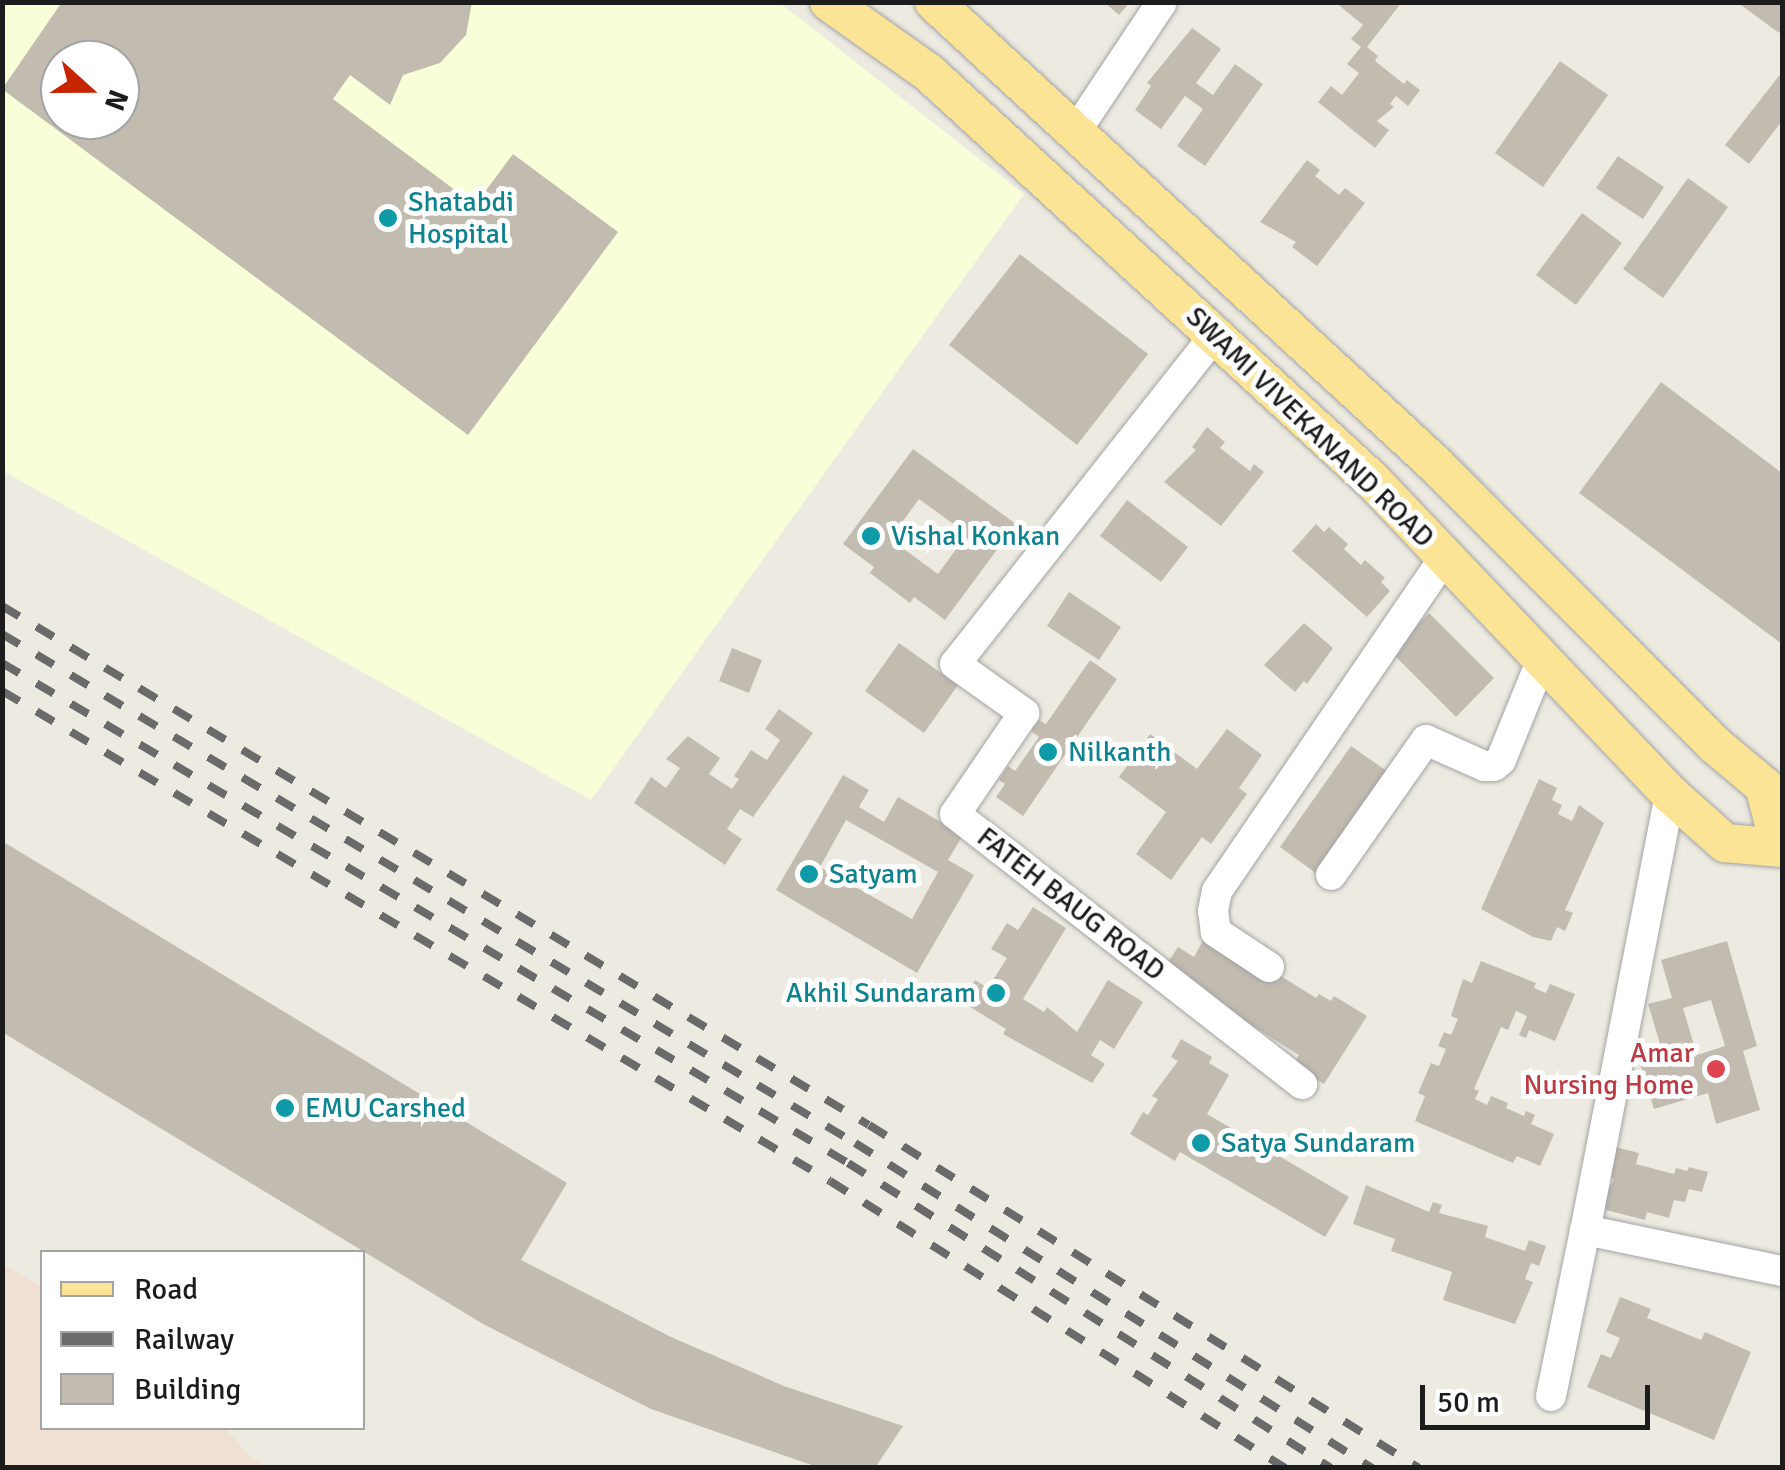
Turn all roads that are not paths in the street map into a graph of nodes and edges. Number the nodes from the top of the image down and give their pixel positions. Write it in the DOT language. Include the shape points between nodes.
graph roads {
  1 [pos="828,2"];
  2 [pos="934,2"];
  3 [pos="1162,2"];
  4 [pos="1076,131"];
  5 [pos="1215,335"];
  6 [pos="1445,557"];
  7 [pos="1542,659"];
  8 [pos="1670,794"];
  9 [pos="1781,848"];
  10 [pos="1331,875"];
  11 [pos="1269,967"];
  12 [pos="1302,1084"];
  13 [pos="1585,1230"];
  14 [pos="1782,1271"];
  15 [pos="1550,1396"];
  1 -- 5 [label="main road, SWAMI VIVEKANAND ROAD" via="928,72"];
  2 -- 4 [label="main road, SWAMI VIVEKANAND ROAD"];
  3 -- 4 [label="street"];
  4 -- 9 [label="main road, SWAMI VIVEKANAND ROAD" via="1435,464 1764,786"];
  5 -- 6 [label="main road, SWAMI VIVEKANAND ROAD" via="1374,481"];
  5 -- 12 [label="street, FATEH BAUG ROAD" via="956,664 1024,713 955,814"];
  6 -- 7 [label="main road, SWAMI VIVEKANAND ROAD"];
  6 -- 11 [label="street" via="1218,891 1212,911 1216,932"];
  7 -- 8 [label="main road, SWAMI VIVEKANAND ROAD"];
  7 -- 10 [label="street" via="1501,760 1484,766 1426,740"];
  8 -- 9 [label="main road, SWAMI VIVEKANAND ROAD" via="1725,843"];
  8 -- 13 [label="street"];
  13 -- 14 [label="street"];
  13 -- 15 [label="street"];
}
